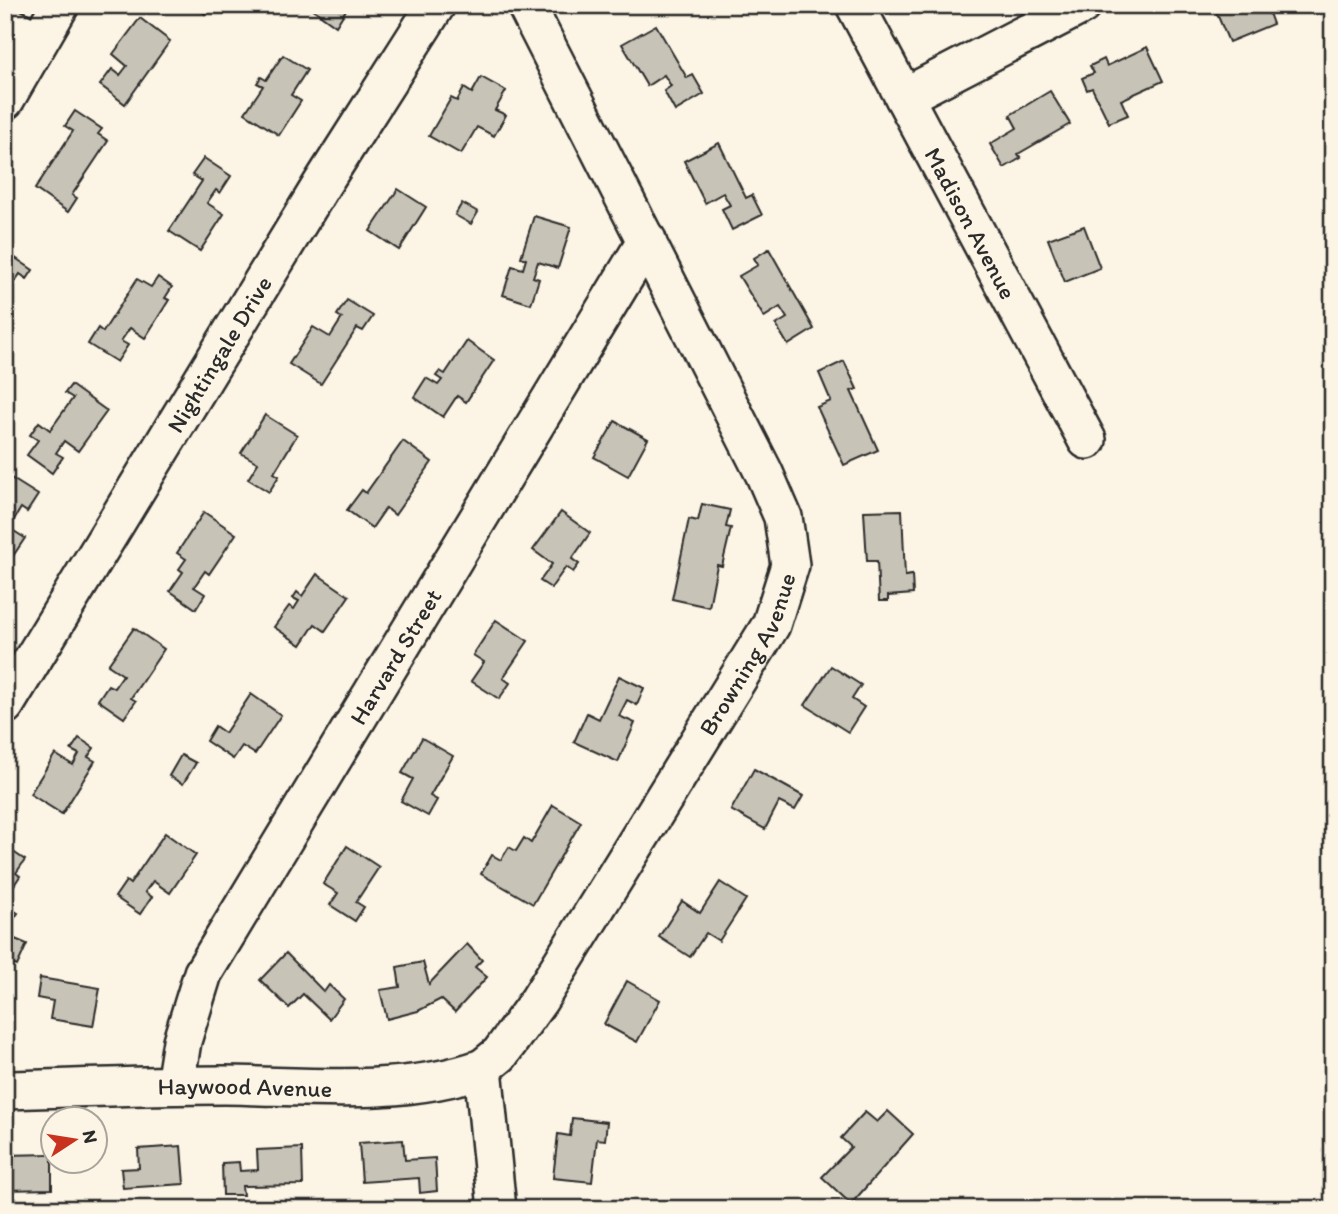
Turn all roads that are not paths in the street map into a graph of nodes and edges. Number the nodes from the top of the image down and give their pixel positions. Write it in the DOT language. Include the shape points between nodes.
graph roads {
  1 [pos="61,5"];
  2 [pos="436,5"];
  3 [pos="526,5"];
  4 [pos="855,5"];
  5 [pos="1082,5"];
  6 [pos="5,24"];
  7 [pos="38,41"];
  8 [pos="904,97"];
  9 [pos="5,100"];
  10 [pos="647,240"];
  11 [pos="1087,440"];
  12 [pos="5,705"];
  13 [pos="483,1068"];
  14 [pos="175,1085"];
  15 [pos="5,1090"];
  16 [pos="497,1209"];
  1 -- 7 [label="street"];
  2 -- 12 [label="street, Nightingale Drive"];
  3 -- 10 [label="street, Browning Avenue"];
  4 -- 8 [label="street, Madison Avenue"];
  5 -- 8 [label="street"];
  6 -- 7 [label="street"];
  7 -- 9 [label="street"];
  8 -- 11 [label="street, Madison Avenue"];
  10 -- 13 [label="street, Browning Avenue" via="764,473 783,517 790,565 771,625 539,1000 500,1054"];
  10 -- 14 [label="street, Harvard Street" via="203,973 182,1041"];
  13 -- 14 [label="street, Haywood Avenue" via="456,1078 381,1087"];
  13 -- 16 [label="street"];
  14 -- 15 [label="street, Haywood Avenue"];
}
